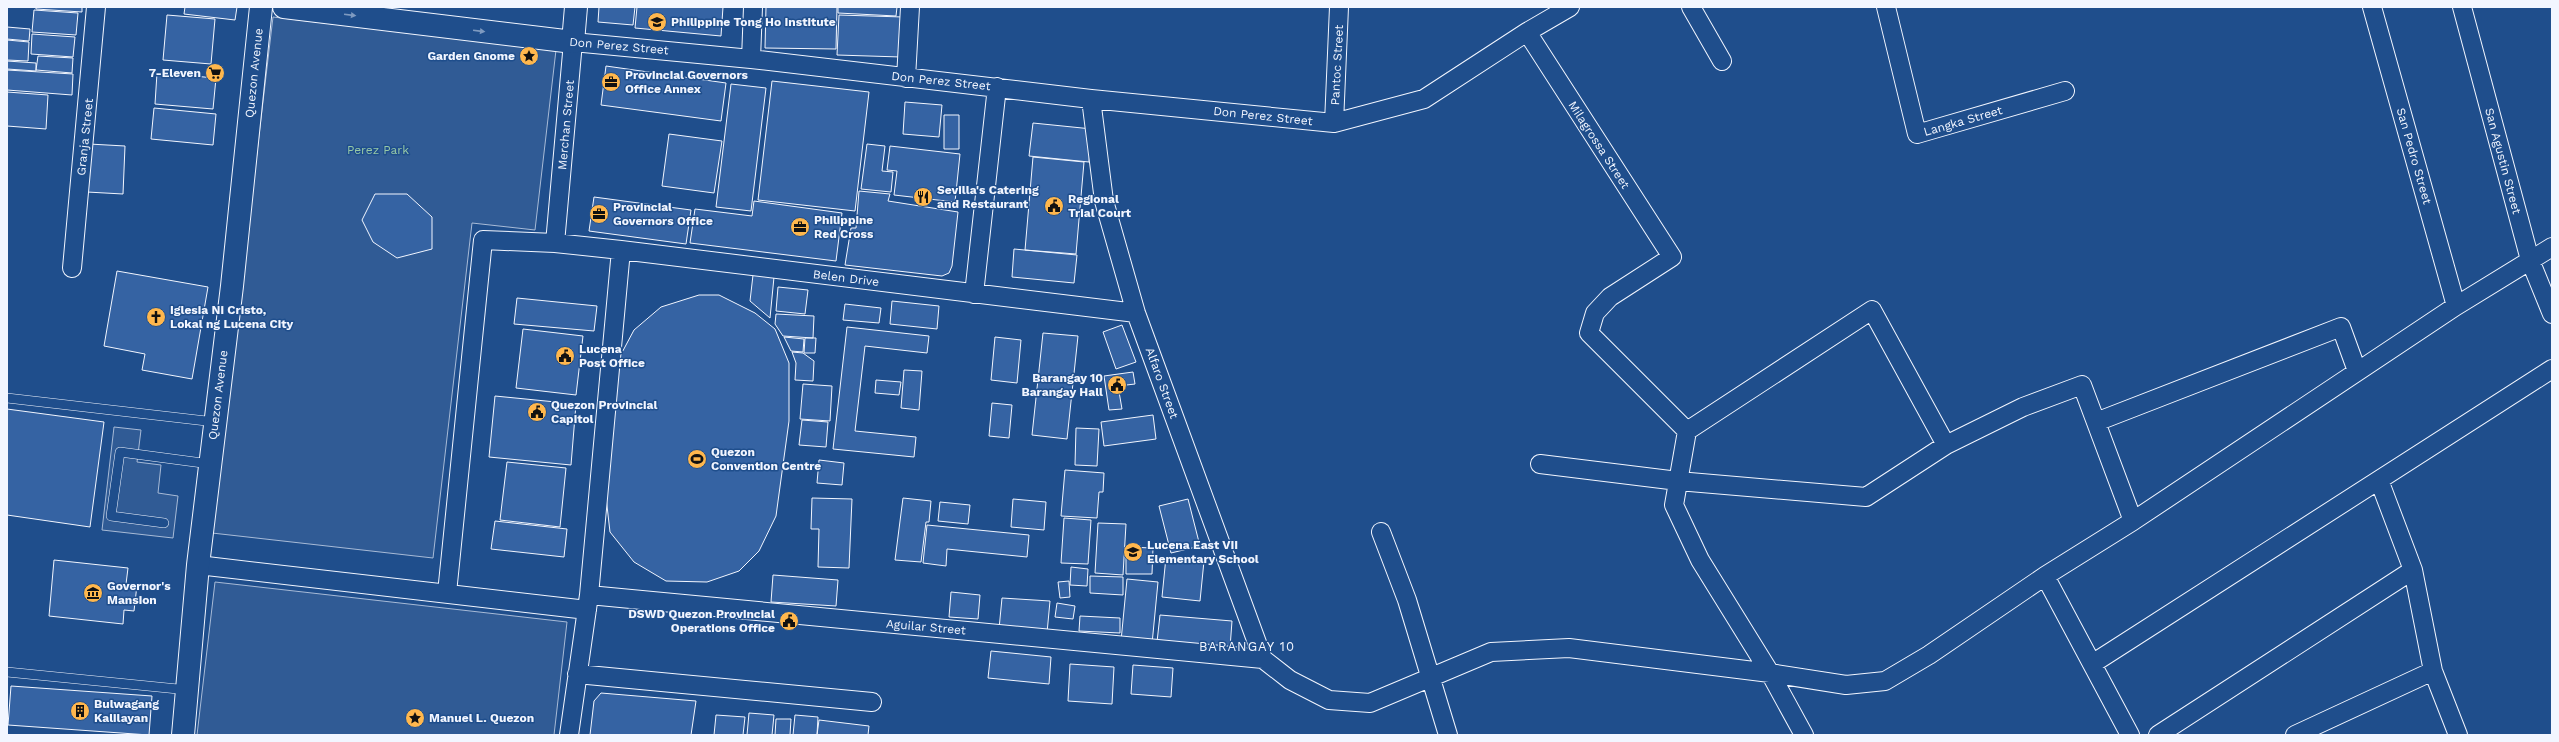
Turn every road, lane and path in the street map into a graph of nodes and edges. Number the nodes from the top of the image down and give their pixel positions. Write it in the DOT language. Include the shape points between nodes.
graph roads {
  1 [pos="96,7"];
  2 [pos="261,7"];
  3 [pos="284,7"];
  4 [pos="576,7"];
  5 [pos="753,7"];
  6 [pos="910,7"];
  7 [pos="1339,7"];
  8 [pos="1570,7"];
  9 [pos="1691,7"];
  10 [pos="1886,7"];
  11 [pos="2372,7"];
  12 [pos="2462,7"];
  13 [pos="1527,32"];
  14 [pos="573,42"];
  15 [pos="751,59"];
  16 [pos="1722,61"];
  17 [pos="906,78"];
  18 [pos="997,87"];
  19 [pos="2065,91"];
  20 [pos="1091,99"];
  21 [pos="1334,123"];
  22 [pos="555,243"];
  23 [pos="2552,246"];
  24 [pos="621,250"];
  25 [pos="2530,260"];
  26 [pos="72,268"];
  27 [pos="974,294"];
  28 [pos="2456,306"];
  29 [pos="1136,313"];
  30 [pos="2552,314"];
  31 [pos="2552,369"];
  32 [pos="2357,371"];
  33 [pos="7,398"];
  34 [pos="215,422"];
  35 [pos="2096,422"];
  36 [pos="1687,430"];
  37 [pos="1946,446"];
  38 [pos="210,464"];
  39 [pos="1540,464"];
  40 [pos="2379,480"];
  41 [pos="1678,481"];
  42 [pos="2133,521"];
  43 [pos="164,523"];
  44 [pos="1381,532"];
  45 [pos="198,565"];
  46 [pos="2413,570"];
  47 [pos="2045,576"];
  48 [pos="447,593"];
  49 [pos="588,602"];
  50 [pos="1263,659"];
  51 [pos="2092,664"];
  52 [pos="2433,671"];
  53 [pos="7,672"];
  54 [pos="1770,673"];
  55 [pos="578,674"];
  56 [pos="1430,679"];
  57 [pos="188,690"];
  58 [pos="872,702"];
  59 [pos="184,735"];
  60 [pos="569,735"];
  61 [pos="1448,735"];
  62 [pos="1804,735"];
  63 [pos="2130,735"];
  64 [pos="2158,735"];
  65 [pos="2296,735"];
  66 [pos="2458,735"];
  1 -- 26 [label="street, Granja Street"];
  2 -- 34 [label="main road, Quezon Avenue" via="233,278"];
  3 -- 14 [label="main road, Don Perez Street, one-way"];
  4 -- 14 [label="main road, Merchan Street"];
  5 -- 15 [label="street"];
  6 -- 17 [label="street"];
  7 -- 21 [label="street, Pantoc Street"];
  8 -- 13 [label="street, Don Perez Street"];
  9 -- 16 [label="street"];
  10 -- 19 [label="street, Langka Street" via="1917,134"];
  11 -- 28 [label="street, San Pedro Street"];
  12 -- 25 [label="street, San Agustin Street"];
  13 -- 21 [label="street, Don Perez Street" via="1424,99"];
  13 -- 36 [label="street, Milagrossa Street" via="1672,257 1610,297 1595,313 1589,333"];
  14 -- 15 [label="street, Don Perez Street"];
  14 -- 22 [label="street, Merchan Street"];
  15 -- 17 [label="street, Don Perez Street"];
  17 -- 18 [label="street, Don Perez Street"];
  18 -- 20 [label="street, Don Perez Street"];
  18 -- 27 [label="street"];
  20 -- 21 [label="street, Don Perez Street"];
  20 -- 29 [label="street, Alfaro Street" via="1104,201"];
  22 -- 24 [label="street, Belen Drive"];
  22 -- 48 [label="street, Belen Drive" via="483,240"];
  23 -- 25 [label="street"];
  24 -- 27 [label="street, Belen Drive"];
  24 -- 49 [label="street"];
  25 -- 28 [label="street"];
  25 -- 30 [label="street, San Agustin Street"];
  27 -- 29 [label="street, Belen Drive"];
  28 -- 32 [label="street"];
  29 -- 50 [label="street, Alfaro Street"];
  31 -- 40 [label="street"];
  32 -- 35 [label="street" via="2341,327"];
  32 -- 42 [label="street"];
  33 -- 34 [label="lane"];
  34 -- 38 [label="main road, Quezon Avenue"];
  35 -- 37 [label="street" via="2082,385 2023,407"];
  35 -- 42 [label="street"];
  36 -- 37 [label="street" via="1872,310"];
  36 -- 41 [label="street"];
  37 -- 41 [label="street" via="1866,497"];
  38 -- 43 [label="lane" via="120,452 110,516"];
  38 -- 45 [label="main road, Quezon Avenue"];
  39 -- 41 [label="street"];
  40 -- 46 [label="street"];
  40 -- 51 [label="street"];
  41 -- 54 [label="street" via="1674,505 1700,560"];
  42 -- 47 [label="street"];
  44 -- 56 [label="street" via="1407,600"];
  45 -- 48 [label="street, Aguilar Street"];
  45 -- 57 [label="main road, Quezon Avenue"];
  46 -- 52 [label="street"];
  46 -- 64 [label="street"];
  47 -- 51 [label="street"];
  47 -- 54 [label="street" via="1929,655 1885,681 1846,685"];
  48 -- 49 [label="street, Aguilar Street"];
  49 -- 50 [label="street, Aguilar Street"];
  49 -- 55 [label="street"];
  50 -- 56 [label="street" via="1290,680 1329,700 1370,703"];
  51 -- 63 [label="street"];
  52 -- 65 [label="street"];
  52 -- 66 [label="street"];
  53 -- 57 [label="lane"];
  54 -- 56 [label="street" via="1569,648 1491,652"];
  54 -- 62 [label="street"];
  55 -- 58 [label="street"];
  55 -- 60 [label="street"];
  56 -- 61 [label="street"];
  57 -- 59 [label="main road, Quezon Avenue"];
}
